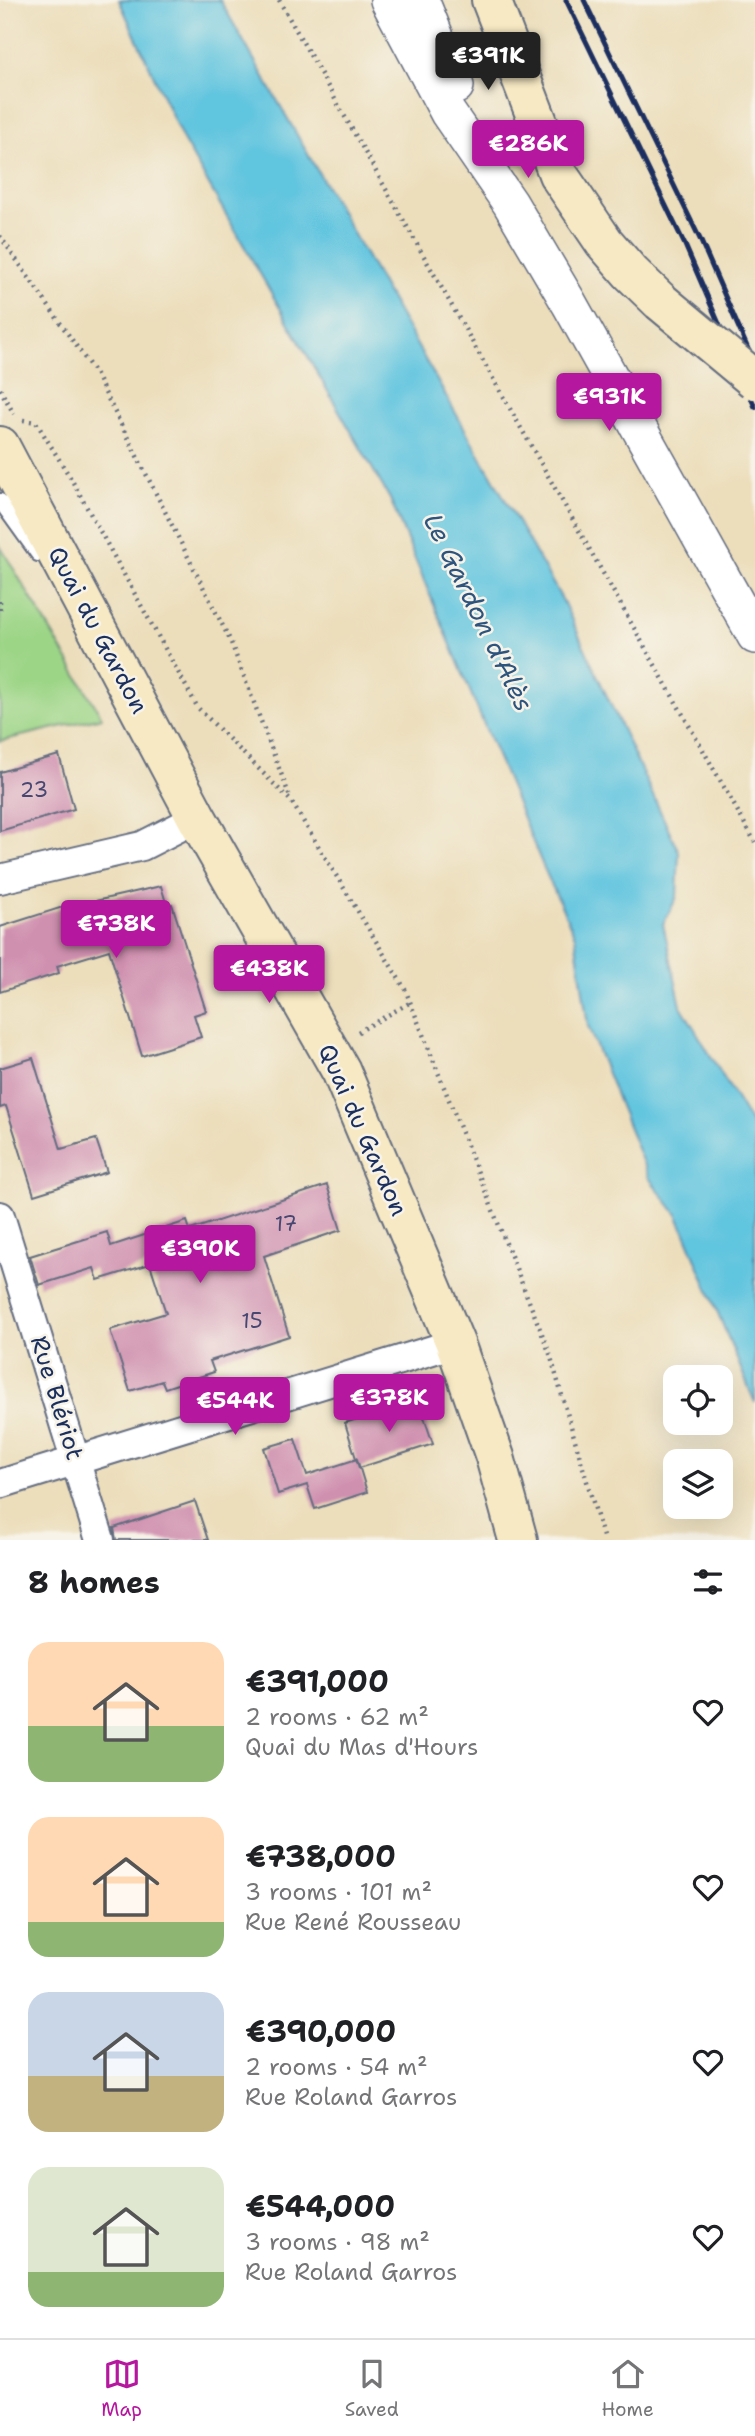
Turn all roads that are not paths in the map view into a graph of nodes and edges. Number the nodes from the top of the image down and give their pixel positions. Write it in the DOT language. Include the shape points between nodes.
graph roads {
  1 [pos="388,0"];
  2 [pos="421,0"];
  3 [pos="491,0"];
  4 [pos="510,204"];
  5 [pos="755,380"];
  6 [pos="4,432"];
  7 [pos="0,501"];
  8 [pos="755,636"];
  9 [pos="111,654"];
  10 [pos="197,818"];
  11 [pos="0,879"];
  12 [pos="0,1216"];
  13 [pos="455,1343"];
  14 [pos="76,1461"];
  15 [pos="0,1484"];
  16 [pos="100,1540"];
  17 [pos="518,1540"];
  1 -- 4 [label="street" via="448,113"];
  2 -- 4 [label="street"];
  3 -- 5 [label="main road, bridge" via="558,174 604,242 660,301"];
  4 -- 8 [label="street"];
  6 -- 9 [label="main road, Quai du Gardon"];
  7 -- 9 [label="lane"];
  9 -- 10 [label="main road, Quai du Gardon"];
  10 -- 11 [label="street" via="142,846"];
  10 -- 13 [label="main road, Quai du Gardon" via="341,1071"];
  12 -- 14 [label="street, Rue Blériot"];
  13 -- 14 [label="street"];
  13 -- 17 [label="main road, Quai du Gardon"];
  14 -- 15 [label="street"];
  14 -- 16 [label="street, Rue Blériot"];
}
